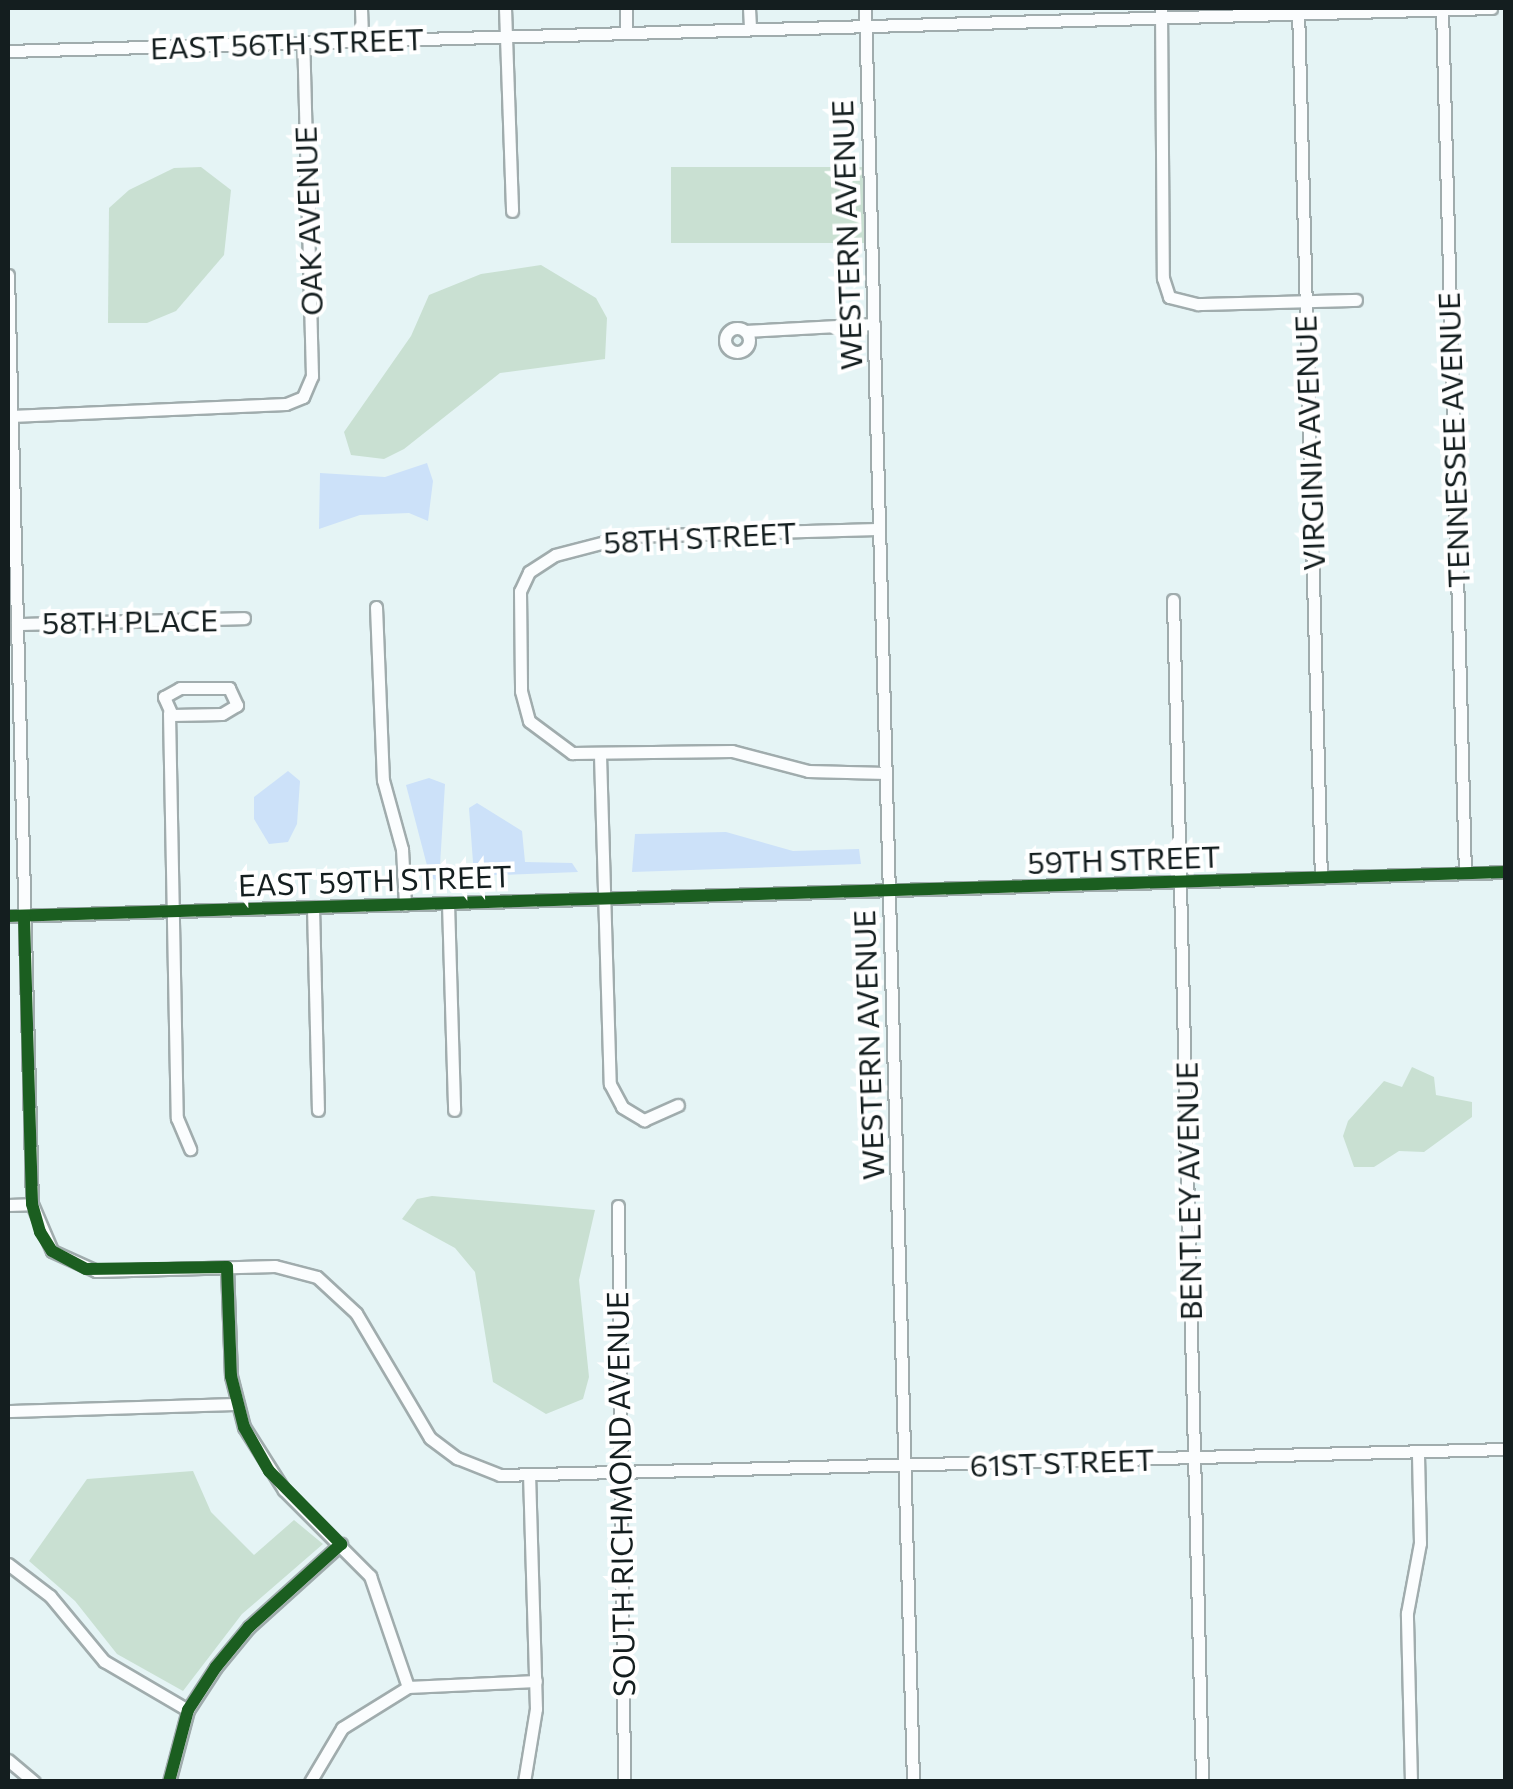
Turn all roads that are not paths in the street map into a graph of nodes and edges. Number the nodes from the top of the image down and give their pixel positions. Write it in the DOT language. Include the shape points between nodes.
graph roads {
  1 [pos="361,8"];
  2 [pos="505,8"];
  3 [pos="626,8"];
  4 [pos="748,8"];
  5 [pos="865,8"];
  6 [pos="1442,8"];
  7 [pos="1490,8"];
  8 [pos="1298,10"];
  9 [pos="1161,12"];
  10 [pos="866,26"];
  11 [pos="750,29"];
  12 [pos="626,30"];
  13 [pos="506,36"];
  14 [pos="362,41"];
  15 [pos="303,42"];
  16 [pos="8,51"];
  17 [pos="512,211"];
  18 [pos="8,275"];
  19 [pos="1356,300"];
  20 [pos="1306,302"];
  21 [pos="874,324"];
  22 [pos="745,331"];
  23 [pos="11,416"];
  24 [pos="877,530"];
  25 [pos="11,556"];
  26 [pos="1173,600"];
  27 [pos="376,607"];
  28 [pos="244,618"];
  29 [pos="14,631"];
  30 [pos="169,713"];
  31 [pos="600,755"];
  32 [pos="886,773"];
  33 [pos="1506,872"];
  34 [pos="1465,873"];
  35 [pos="1321,878"];
  36 [pos="1181,882"];
  37 [pos="889,890"];
  38 [pos="744,895"];
  39 [pos="603,898"];
  40 [pos="448,903"];
  41 [pos="404,905"];
  42 [pos="312,907"];
  43 [pos="171,912"];
  44 [pos="8,916"];
  45 [pos="24,916"];
  46 [pos="678,1105"];
  47 [pos="318,1110"];
  48 [pos="454,1110"];
  49 [pos="190,1148"];
  50 [pos="32,1204"];
  51 [pos="8,1205"];
  52 [pos="618,1206"];
  53 [pos="227,1267"];
  54 [pos="236,1404"];
  55 [pos="8,1411"];
  56 [pos="1506,1449"];
  57 [pos="1418,1452"];
  58 [pos="1194,1458"];
  59 [pos="904,1467"];
  60 [pos="618,1475"];
  61 [pos="529,1478"];
  62 [pos="341,1544"];
  63 [pos="8,1564"];
  64 [pos="536,1682"];
  65 [pos="408,1687"];
  66 [pos="188,1710"];
  67 [pos="8,1760"];
  68 [pos="17,1777"];
  69 [pos="34,1782"];
  70 [pos="168,1782"];
  71 [pos="310,1782"];
  72 [pos="524,1782"];
  73 [pos="624,1782"];
  74 [pos="913,1782"];
  75 [pos="1202,1782"];
  76 [pos="1412,1782"];
  1 -- 14 [label="street"];
  2 -- 13 [label="street"];
  3 -- 12 [label="street"];
  4 -- 11 [label="street"];
  5 -- 10 [label="street, WESTERN AVENUE"];
  6 -- 7 [label="street, EAST 56TH STREET"];
  6 -- 8 [label="street, EAST 56TH STREET"];
  6 -- 34 [label="street, TENNESSEE AVENUE"];
  8 -- 9 [label="street, EAST 56TH STREET"];
  8 -- 20 [label="street, VIRGINIA AVENUE"];
  9 -- 10 [label="street, EAST 56TH STREET"];
  9 -- 20 [label="street" via="1168,296 1198,304"];
  10 -- 11 [label="street, EAST 56TH STREET"];
  10 -- 21 [label="street, WESTERN AVENUE"];
  11 -- 12 [label="street, EAST 56TH STREET"];
  12 -- 13 [label="street, EAST 56TH STREET"];
  13 -- 14 [label="street, EAST 56TH STREET"];
  13 -- 17 [label="street"];
  14 -- 15 [label="street, EAST 56TH STREET"];
  15 -- 16 [label="street, EAST 56TH STREET"];
  15 -- 23 [label="street, OAK AVENUE" via="312,376 303,397 286,404"];
  18 -- 23 [label="street"];
  19 -- 20 [label="street"];
  20 -- 35 [label="street, VIRGINIA AVENUE"];
  21 -- 22 [label="street"];
  21 -- 24 [label="street, WESTERN AVENUE"];
  23 -- 25 [label="street"];
  24 -- 31 [label="street, 58TH STREET" via="610,538 574,547 529,572 520,590 521,691 529,720 556,746"];
  24 -- 32 [label="street, WESTERN AVENUE"];
  25 -- 29 [label="street"];
  26 -- 36 [label="street, BENTLEY AVENUE"];
  27 -- 41 [label="street" via="382,780 402,849"];
  28 -- 29 [label="street, 58TH PLACE"];
  29 -- 45 [label="street"];
  30 -- 30 [label="street" via="228,713 237,698 222,687 172,689 163,704"];
  30 -- 43 [label="street"];
  31 -- 32 [label="street" via="732,750 808,772"];
  31 -- 39 [label="street"];
  32 -- 37 [label="street, WESTERN AVENUE"];
  33 -- 34 [label="street, 59TH STREET"];
  34 -- 35 [label="street, 59TH STREET"];
  35 -- 36 [label="street, 59TH STREET"];
  36 -- 37 [label="street, 59TH STREET"];
  36 -- 58 [label="street, BENTLEY AVENUE"];
  37 -- 38 [label="street, 59TH STREET"];
  37 -- 59 [label="street, WESTERN AVENUE"];
  38 -- 39 [label="street, EAST 59TH STREET"];
  39 -- 40 [label="street, EAST 59TH STREET"];
  39 -- 46 [label="street" via="614,1096 644,1120"];
  40 -- 41 [label="street, EAST 59TH STREET"];
  40 -- 48 [label="street"];
  41 -- 42 [label="street, EAST 59TH STREET"];
  42 -- 43 [label="street, EAST 59TH STREET"];
  42 -- 47 [label="street"];
  43 -- 45 [label="street, EAST 59TH STREET"];
  43 -- 49 [label="street" via="177,1118"];
  44 -- 45 [label="street, EAST 59TH STREET"];
  45 -- 50 [label="street"];
  50 -- 51 [label="street"];
  50 -- 53 [label="street, 61ST STREET" via="52,1251 78,1266"];
  52 -- 60 [label="street, SOUTH RICHMOND AVENUE"];
  53 -- 54 [label="street"];
  53 -- 61 [label="street, 61ST STREET" via="289,1268 324,1282 356,1314 430,1438 475,1467"];
  54 -- 55 [label="street"];
  54 -- 62 [label="street" via="269,1471"];
  56 -- 57 [label="street, 61ST STREET"];
  57 -- 58 [label="street, 61ST STREET"];
  57 -- 76 [label="street" via="1420,1544 1407,1613"];
  58 -- 59 [label="street, 61ST STREET"];
  58 -- 75 [label="street, BENTLEY AVENUE"];
  59 -- 60 [label="street, 61ST STREET"];
  59 -- 74 [label="street, WESTERN AVENUE"];
  60 -- 61 [label="street, 61ST STREET"];
  60 -- 73 [label="street, SOUTH RICHMOND AVENUE"];
  61 -- 64 [label="street"];
  62 -- 65 [label="street" via="382,1598"];
  62 -- 66 [label="street" via="249,1627"];
  63 -- 66 [label="street" via="50,1596 104,1661"];
  64 -- 65 [label="street"];
  64 -- 72 [label="street"];
  65 -- 71 [label="street" via="342,1728"];
  66 -- 70 [label="street"];
  67 -- 68 [label="street"];
  68 -- 69 [label="street"];
}
